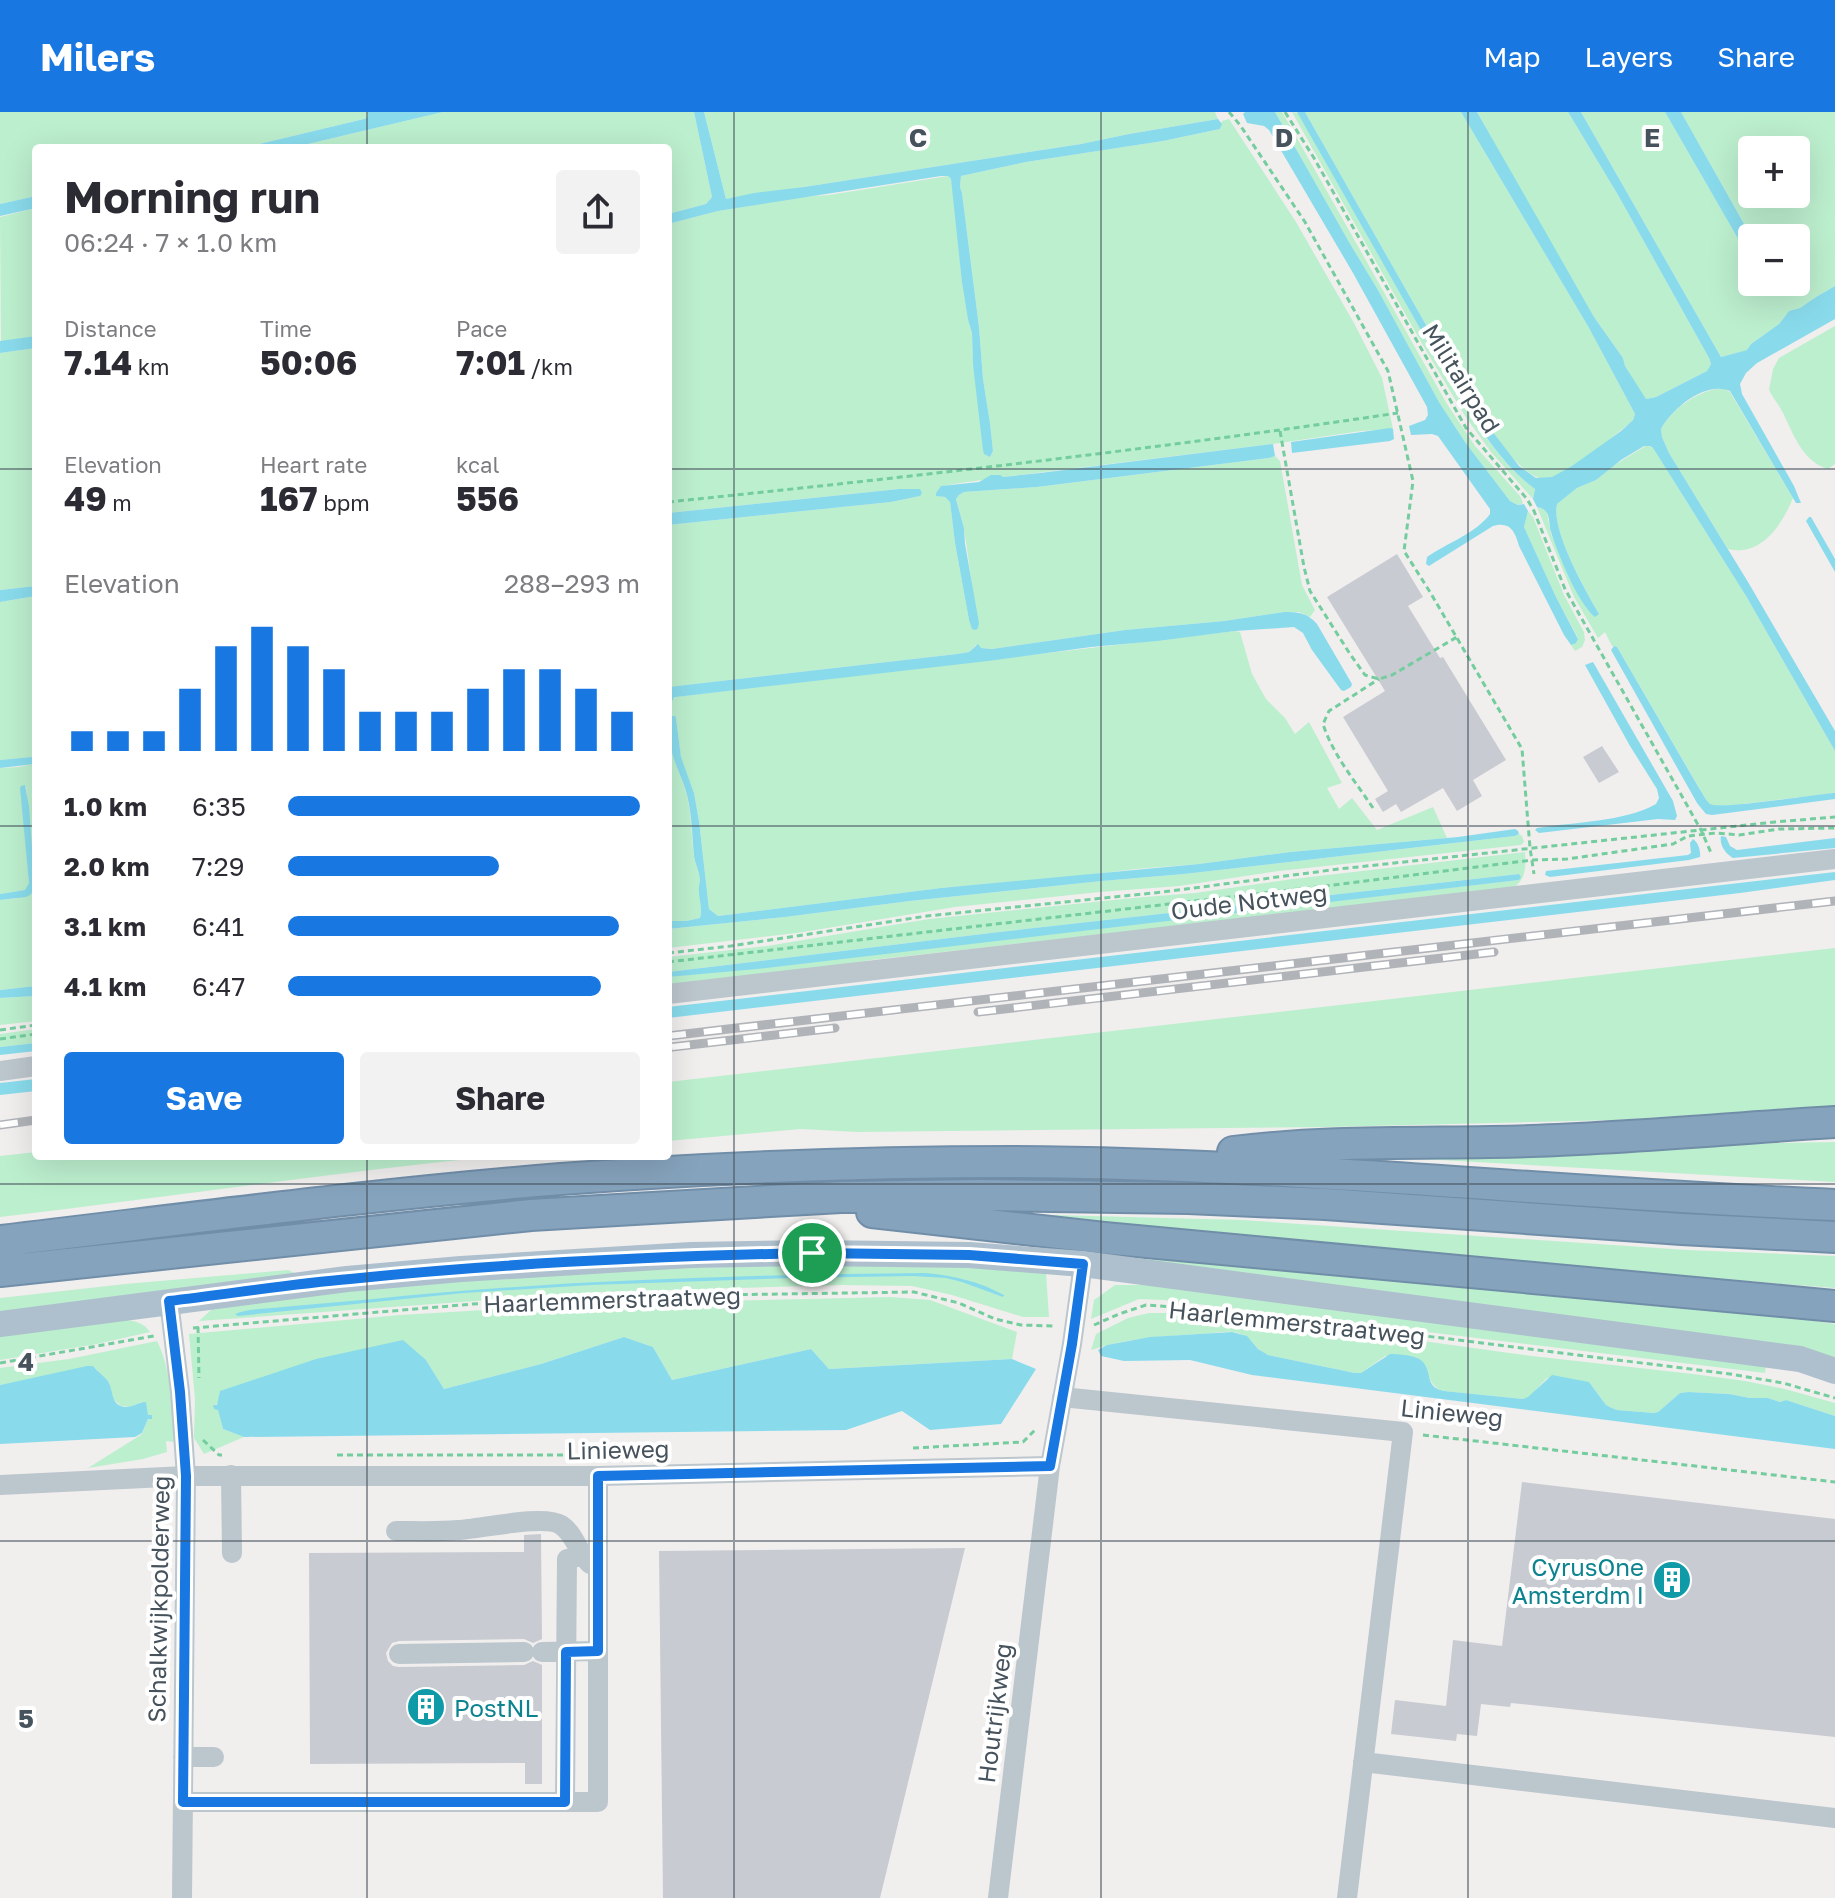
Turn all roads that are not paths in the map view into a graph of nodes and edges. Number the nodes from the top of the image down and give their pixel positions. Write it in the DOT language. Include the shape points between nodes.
graph roads {
  1 [pos="1835,859"];
  2 [pos="672,994"];
  3 [pos="32,1067"];
  4 [pos="0,1071"];
  5 [pos="1835,1122"];
  6 [pos="1127,1164"];
  7 [pos="767,1201"];
  8 [pos="1835,1205"];
  9 [pos="1835,1237"];
  10 [pos="0,1241"];
  11 [pos="1083,1264"];
  12 [pos="0,1271"];
  13 [pos="169,1301"];
  14 [pos="1835,1306"];
  15 [pos="0,1324"];
  16 [pos="1835,1371"];
  17 [pos="1062,1397"];
  18 [pos="232,1465"];
  19 [pos="1050,1466"];
  20 [pos="186,1476"];
  21 [pos="598,1476"];
  22 [pos="0,1485"];
  23 [pos="396,1531"];
  24 [pos="237,1539"];
  25 [pos="590,1562"];
  26 [pos="598,1651"];
  27 [pos="566,1652"];
  28 [pos="399,1654"];
  29 [pos="183,1757"];
  30 [pos="214,1757"];
  31 [pos="1363,1762"];
  32 [pos="183,1802"];
  33 [pos="565,1802"];
  34 [pos="1835,1818"];
  35 [pos="182,1898"];
  36 [pos="998,1898"];
  37 [pos="1347,1898"];
  1 -- 2 [label="street, Oude Notweg"];
  3 -- 4 [label="street"];
  5 -- 6 [label="highway" via="1607,1137 1257,1149"];
  6 -- 8 [label="highway"];
  6 -- 10 [label="highway" via="831,1165 562,1179"];
  7 -- 9 [label="highway" via="981,1195 1188,1198"];
  7 -- 12 [label="highway" via="531,1215"];
  7 -- 14 [label="highway"];
  11 -- 13 [label="main road, Haarlemmerstraatweg" via="969,1255 691,1255 347,1279"];
  11 -- 16 [label="main road, Haarlemmerstraatweg" via="1800,1359"];
  11 -- 17 [label="street"];
  13 -- 15 [label="main road, Haarlemmerstraatweg"];
  13 -- 20 [label="street, Schalkwijkpolderweg"];
  17 -- 19 [label="street"];
  17 -- 31 [label="street, Linieweg" via="1403,1432"];
  18 -- 20 [label="street, Linieweg"];
  18 -- 21 [label="street, Linieweg"];
  18 -- 24 [label="street"];
  19 -- 21 [label="street, Linieweg"];
  19 -- 36 [label="street, Houtrijkweg"];
  20 -- 22 [label="street, Linieweg"];
  20 -- 29 [label="street, Schalkwijkpolderweg"];
  21 -- 25 [label="street"];
  23 -- 25 [label="street" via="555,1522"];
  25 -- 26 [label="street"];
  25 -- 27 [label="street" via="567,1559"];
  26 -- 27 [label="street"];
  26 -- 33 [label="street" via="598,1802"];
  27 -- 28 [label="street"];
  27 -- 33 [label="street"];
  29 -- 30 [label="street"];
  29 -- 32 [label="street, Schalkwijkpolderweg"];
  31 -- 34 [label="street"];
  31 -- 37 [label="street"];
  32 -- 33 [label="street"];
  32 -- 35 [label="street, Schalkwijkpolderweg"];
}
